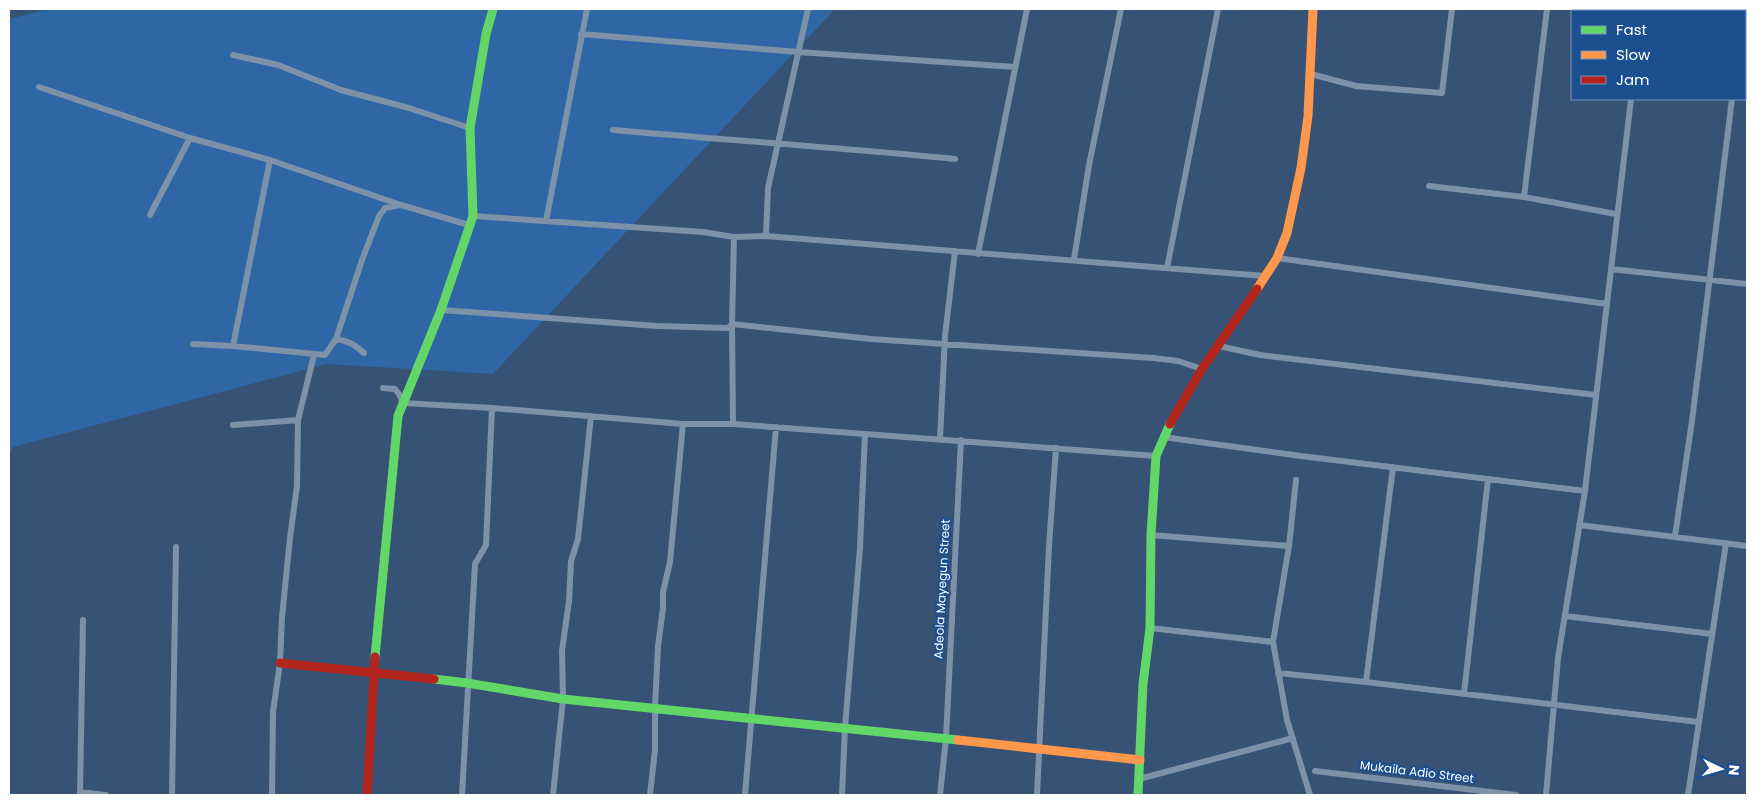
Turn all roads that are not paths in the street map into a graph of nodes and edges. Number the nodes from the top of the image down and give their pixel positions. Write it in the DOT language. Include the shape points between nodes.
graph roads {
  1 [pos="493,9"];
  2 [pos="587,9"];
  3 [pos="808,9"];
  4 [pos="1027,9"];
  5 [pos="1122,9"];
  6 [pos="1218,9"];
  7 [pos="1313,9"];
  8 [pos="1452,9"];
  9 [pos="1547,9"];
  10 [pos="581,34"];
  11 [pos="798,52"];
  12 [pos="233,55"];
  13 [pos="1015,67"];
  14 [pos="1311,74"];
  15 [pos="39,87"];
  16 [pos="1631,100"];
  17 [pos="1732,100"];
  18 [pos="470,128"];
  19 [pos="613,130"];
  20 [pos="190,138"];
  21 [pos="778,145"];
  22 [pos="955,159"];
  23 [pos="270,160"];
  24 [pos="1429,186"];
  25 [pos="1524,197"];
  26 [pos="401,205"];
  27 [pos="1616,214"];
  28 [pos="150,215"];
  29 [pos="473,216"];
  30 [pos="546,221"];
  31 [pos="469,225"];
  32 [pos="766,236"];
  33 [pos="734,237"];
  34 [pos="955,251"];
  35 [pos="978,254"];
  36 [pos="1277,258"];
  37 [pos="1074,259"];
  38 [pos="1167,268"];
  39 [pos="1611,269"];
  40 [pos="1265,276"];
  41 [pos="1709,279"];
  42 [pos="1747,284"];
  43 [pos="1606,304"];
  44 [pos="441,310"];
  45 [pos="732,324"];
  46 [pos="336,339"];
  47 [pos="945,343"];
  48 [pos="193,344"];
  49 [pos="233,346"];
  50 [pos="1219,346"];
  51 [pos="364,353"];
  52 [pos="314,355"];
  53 [pos="1202,369"];
  54 [pos="383,388"];
  55 [pos="1596,395"];
  56 [pos="403,403"];
  57 [pos="492,408"];
  58 [pos="591,416"];
  59 [pos="298,420"];
  60 [pos="683,424"];
  61 [pos="734,424"];
  62 [pos="233,425"];
  63 [pos="776,428"];
  64 [pos="865,434"];
  65 [pos="1163,437"];
  66 [pos="940,439"];
  67 [pos="961,440"];
  68 [pos="1056,448"];
  69 [pos="1156,456"];
  70 [pos="1393,467"];
  71 [pos="1488,479"];
  72 [pos="1296,480"];
  73 [pos="1584,491"];
  74 [pos="1579,525"];
  75 [pos="1151,535"];
  76 [pos="1675,536"];
  77 [pos="1726,543"];
  78 [pos="1289,546"];
  79 [pos="1747,546"];
  80 [pos="176,548"];
  81 [pos="1565,616"];
  82 [pos="83,620"];
  83 [pos="1150,628"];
  84 [pos="1712,634"];
  85 [pos="1273,642"];
  86 [pos="280,663"];
  87 [pos="373,673"];
  88 [pos="1278,673"];
  89 [pos="467,682"];
  90 [pos="1366,682"];
  91 [pos="1464,694"];
  92 [pos="563,698"];
  93 [pos="1553,706"];
  94 [pos="655,707"];
  95 [pos="750,717"];
  96 [pos="1698,722"];
  97 [pos="845,727"];
  98 [pos="946,738"];
  99 [pos="1293,738"];
  100 [pos="1039,749"];
  101 [pos="1140,760"];
  102 [pos="1315,771"];
  103 [pos="1139,779"];
  104 [pos="80,794"];
  105 [pos="106,795"];
  106 [pos="172,795"];
  107 [pos="272,795"];
  108 [pos="367,795"];
  109 [pos="462,795"];
  110 [pos="553,795"];
  111 [pos="650,795"];
  112 [pos="745,795"];
  113 [pos="842,795"];
  114 [pos="940,795"];
  115 [pos="1037,795"];
  116 [pos="1138,795"];
  117 [pos="1310,795"];
  118 [pos="1516,795"];
  119 [pos="1546,795"];
  120 [pos="1688,795"];
  1 -- 18 [label="street"];
  2 -- 10 [label="street"];
  3 -- 11 [label="street"];
  4 -- 13 [label="street"];
  5 -- 37 [label="street" via="1089,164"];
  6 -- 38 [label="street"];
  7 -- 14 [label="street"];
  8 -- 14 [label="street" via="1442,93 1356,86"];
  9 -- 25 [label="street"];
  10 -- 11 [label="street"];
  10 -- 30 [label="street"];
  11 -- 13 [label="street"];
  11 -- 21 [label="street"];
  12 -- 18 [label="street" via="278,65 341,90"];
  13 -- 35 [label="street"];
  14 -- 36 [label="street" via="1305,143 1293,211"];
  15 -- 20 [label="street"];
  16 -- 27 [label="street"];
  17 -- 41 [label="street"];
  18 -- 29 [label="street"];
  19 -- 21 [label="street"];
  20 -- 23 [label="street"];
  20 -- 28 [label="street"];
  21 -- 22 [label="street"];
  21 -- 32 [label="street" via="768,188"];
  23 -- 26 [label="street"];
  23 -- 49 [label="street"];
  24 -- 25 [label="street"];
  25 -- 27 [label="street"];
  26 -- 31 [label="street"];
  26 -- 46 [label="street" via="385,208 379,216"];
  27 -- 39 [label="street"];
  29 -- 30 [label="street"];
  29 -- 31 [label="street"];
  30 -- 33 [label="street"];
  31 -- 44 [label="street"];
  32 -- 33 [label="street"];
  32 -- 34 [label="street"];
  33 -- 45 [label="street"];
  34 -- 35 [label="street"];
  34 -- 47 [label="street"];
  35 -- 37 [label="street"];
  36 -- 40 [label="street"];
  36 -- 43 [label="street"];
  37 -- 38 [label="street"];
  38 -- 40 [label="street"];
  39 -- 41 [label="street"];
  39 -- 43 [label="street"];
  40 -- 50 [label="street"];
  41 -- 42 [label="street"];
  41 -- 76 [label="street"];
  43 -- 55 [label="street"];
  44 -- 45 [label="street" via="657,326 728,328"];
  44 -- 56 [label="street"];
  45 -- 47 [label="street" via="871,339"];
  45 -- 61 [label="street"];
  46 -- 51 [label="street" via="354,344"];
  46 -- 52 [label="street" via="325,355"];
  47 -- 53 [label="street" via="1153,358 1178,361"];
  47 -- 66 [label="street"];
  48 -- 49 [label="street"];
  49 -- 52 [label="street"];
  50 -- 53 [label="street"];
  50 -- 55 [label="street" via="1260,355"];
  52 -- 59 [label="street"];
  53 -- 65 [label="street"];
  54 -- 56 [label="street" via="395,389"];
  55 -- 73 [label="street"];
  56 -- 57 [label="street"];
  56 -- 87 [label="street" via="396,432"];
  57 -- 58 [label="street"];
  57 -- 89 [label="street" via="486,545 476,564"];
  58 -- 60 [label="street"];
  58 -- 92 [label="street" via="562,651"];
  59 -- 62 [label="street"];
  59 -- 86 [label="street" via="297,486"];
  60 -- 61 [label="street"];
  60 -- 94 [label="street" via="670,562 663,592"];
  61 -- 63 [label="street"];
  63 -- 64 [label="street"];
  63 -- 95 [label="street"];
  64 -- 66 [label="street"];
  64 -- 97 [label="street" via="860,548"];
  65 -- 69 [label="street"];
  65 -- 70 [label="street"];
  66 -- 67 [label="street"];
  67 -- 68 [label="street"];
  67 -- 98 [label="street, Adeola Mayegun Street"];
  68 -- 69 [label="street"];
  68 -- 100 [label="street"];
  69 -- 75 [label="street"];
  70 -- 71 [label="street"];
  70 -- 90 [label="street"];
  71 -- 73 [label="street"];
  71 -- 91 [label="street"];
  72 -- 78 [label="street"];
  73 -- 74 [label="street"];
  74 -- 76 [label="street"];
  74 -- 81 [label="street"];
  75 -- 78 [label="street"];
  75 -- 83 [label="street"];
  76 -- 77 [label="street"];
  77 -- 79 [label="street"];
  77 -- 84 [label="street"];
  78 -- 85 [label="street"];
  80 -- 106 [label="street"];
  81 -- 84 [label="street"];
  81 -- 93 [label="street"];
  82 -- 104 [label="street"];
  83 -- 85 [label="street"];
  83 -- 101 [label="street" via="1142,684"];
  84 -- 96 [label="street"];
  85 -- 88 [label="street"];
  86 -- 87 [label="street"];
  86 -- 107 [label="street" via="273,712"];
  87 -- 89 [label="street"];
  87 -- 108 [label="street"];
  88 -- 90 [label="street"];
  88 -- 99 [label="street"];
  89 -- 92 [label="street"];
  89 -- 109 [label="street"];
  90 -- 91 [label="street"];
  91 -- 93 [label="street"];
  92 -- 94 [label="street"];
  92 -- 110 [label="street"];
  93 -- 96 [label="street"];
  93 -- 119 [label="street"];
  94 -- 95 [label="street"];
  94 -- 111 [label="street"];
  95 -- 97 [label="street"];
  95 -- 112 [label="street"];
  96 -- 120 [label="street"];
  97 -- 98 [label="street"];
  97 -- 113 [label="street"];
  98 -- 100 [label="street"];
  98 -- 114 [label="street, Adeola Mayegun Street"];
  99 -- 103 [label="street"];
  99 -- 117 [label="street"];
  100 -- 101 [label="street"];
  100 -- 115 [label="street"];
  101 -- 103 [label="street"];
  102 -- 118 [label="street, Mukaila Adio Street"];
  103 -- 116 [label="street"];
  104 -- 105 [label="street"];
}
